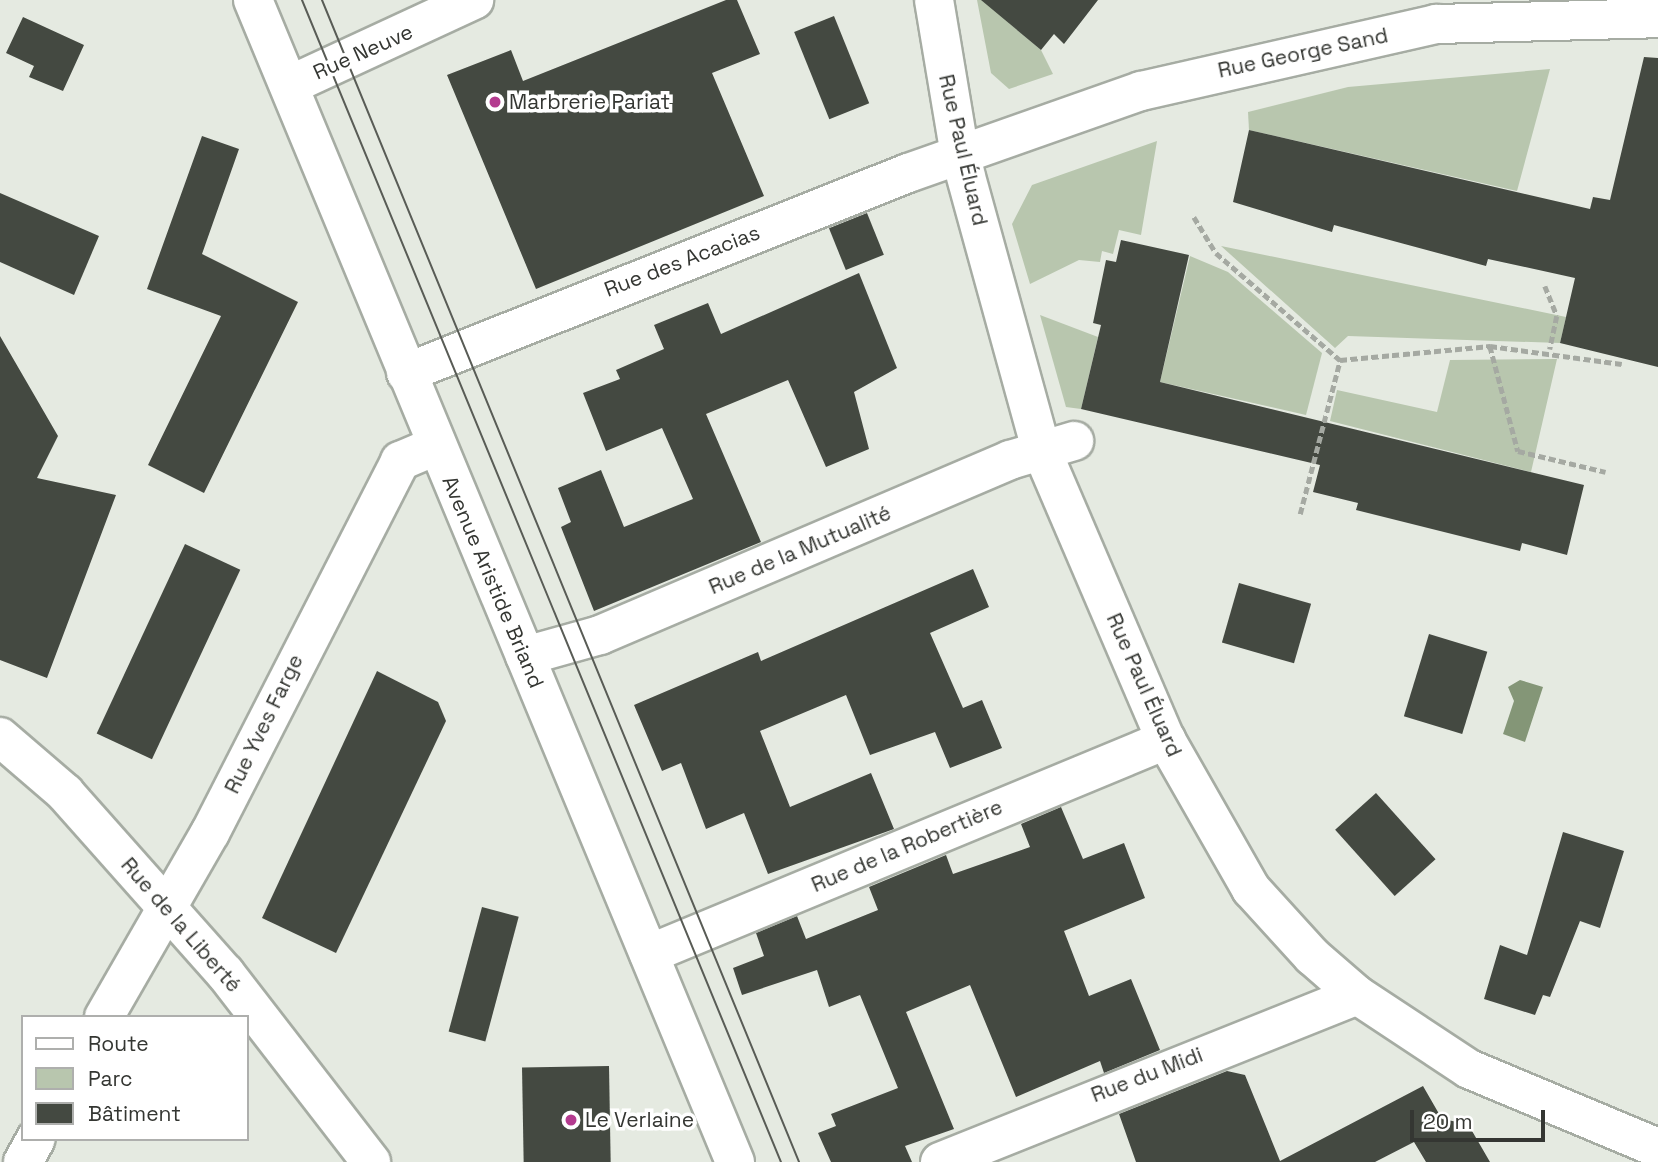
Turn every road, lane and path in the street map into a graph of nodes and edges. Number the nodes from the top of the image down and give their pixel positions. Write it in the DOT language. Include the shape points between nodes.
graph roads {
  1 [pos="253,0"];
  2 [pos="474,0"];
  3 [pos="934,0"];
  4 [pos="1658,18"];
  5 [pos="290,85"];
  6 [pos="960,155"];
  7 [pos="1194,217"];
  8 [pos="1545,286"];
  9 [pos="1490,346"];
  10 [pos="1550,349"];
  11 [pos="1340,360"];
  12 [pos="1622,364"];
  13 [pos="406,373"];
  14 [pos="1058,445"];
  15 [pos="435,446"];
  16 [pos="1606,472"];
  17 [pos="1300,514"];
  18 [pos="525,656"];
  19 [pos="0,737"];
  20 [pos="1166,740"];
  21 [pos="166,907"];
  22 [pos="649,954"];
  23 [pos="1357,995"];
  24 [pos="105,1015"];
  25 [pos="35,1141"];
  26 [pos="1658,1149"];
  27 [pos="23,1162"];
  28 [pos="372,1162"];
  29 [pos="736,1162"];
  30 [pos="940,1162"];
  1 -- 5 [label="street, Avenue Aristide Briand"];
  2 -- 5 [label="street, Rue Neuve"];
  3 -- 6 [label="street, Rue Paul Éluard"];
  4 -- 6 [label="street, Rue George Sand" via="1436,24 1141,91"];
  5 -- 13 [label="street, Avenue Aristide Briand"];
  6 -- 13 [label="street, Rue des Acacias"];
  6 -- 14 [label="street, Rue Paul Éluard"];
  7 -- 11 [label="path" via="1216,253"];
  8 -- 10 [label="path" via="1557,316"];
  9 -- 10 [label="path"];
  9 -- 11 [label="path"];
  9 -- 16 [label="path" via="1517,451"];
  10 -- 12 [label="path"];
  11 -- 17 [label="path"];
  13 -- 15 [label="street, Avenue Aristide Briand"];
  14 -- 18 [label="street, Rue de la Mutualité" via="600,635"];
  14 -- 20 [label="street, Rue Paul Éluard"];
  15 -- 18 [label="street, Avenue Aristide Briand"];
  15 -- 21 [label="street, Rue Yves Farge" via="400,461"];
  18 -- 22 [label="street, Avenue Aristide Briand"];
  19 -- 21 [label="street, Rue de la Liberté" via="56,785"];
  20 -- 22 [label="street, Rue de la Robertière"];
  20 -- 23 [label="street, Rue Paul Éluard" via="1251,889 1312,956"];
  21 -- 24 [label="street, Rue Yves Farge"];
  21 -- 28 [label="street, Rue de la Liberté"];
  22 -- 29 [label="street, Avenue Aristide Briand"];
  23 -- 26 [label="street, Rue Paul Éluard" via="1469,1069"];
  23 -- 30 [label="street, Rue du Midi"];
  25 -- 27 [label="street"];
}
